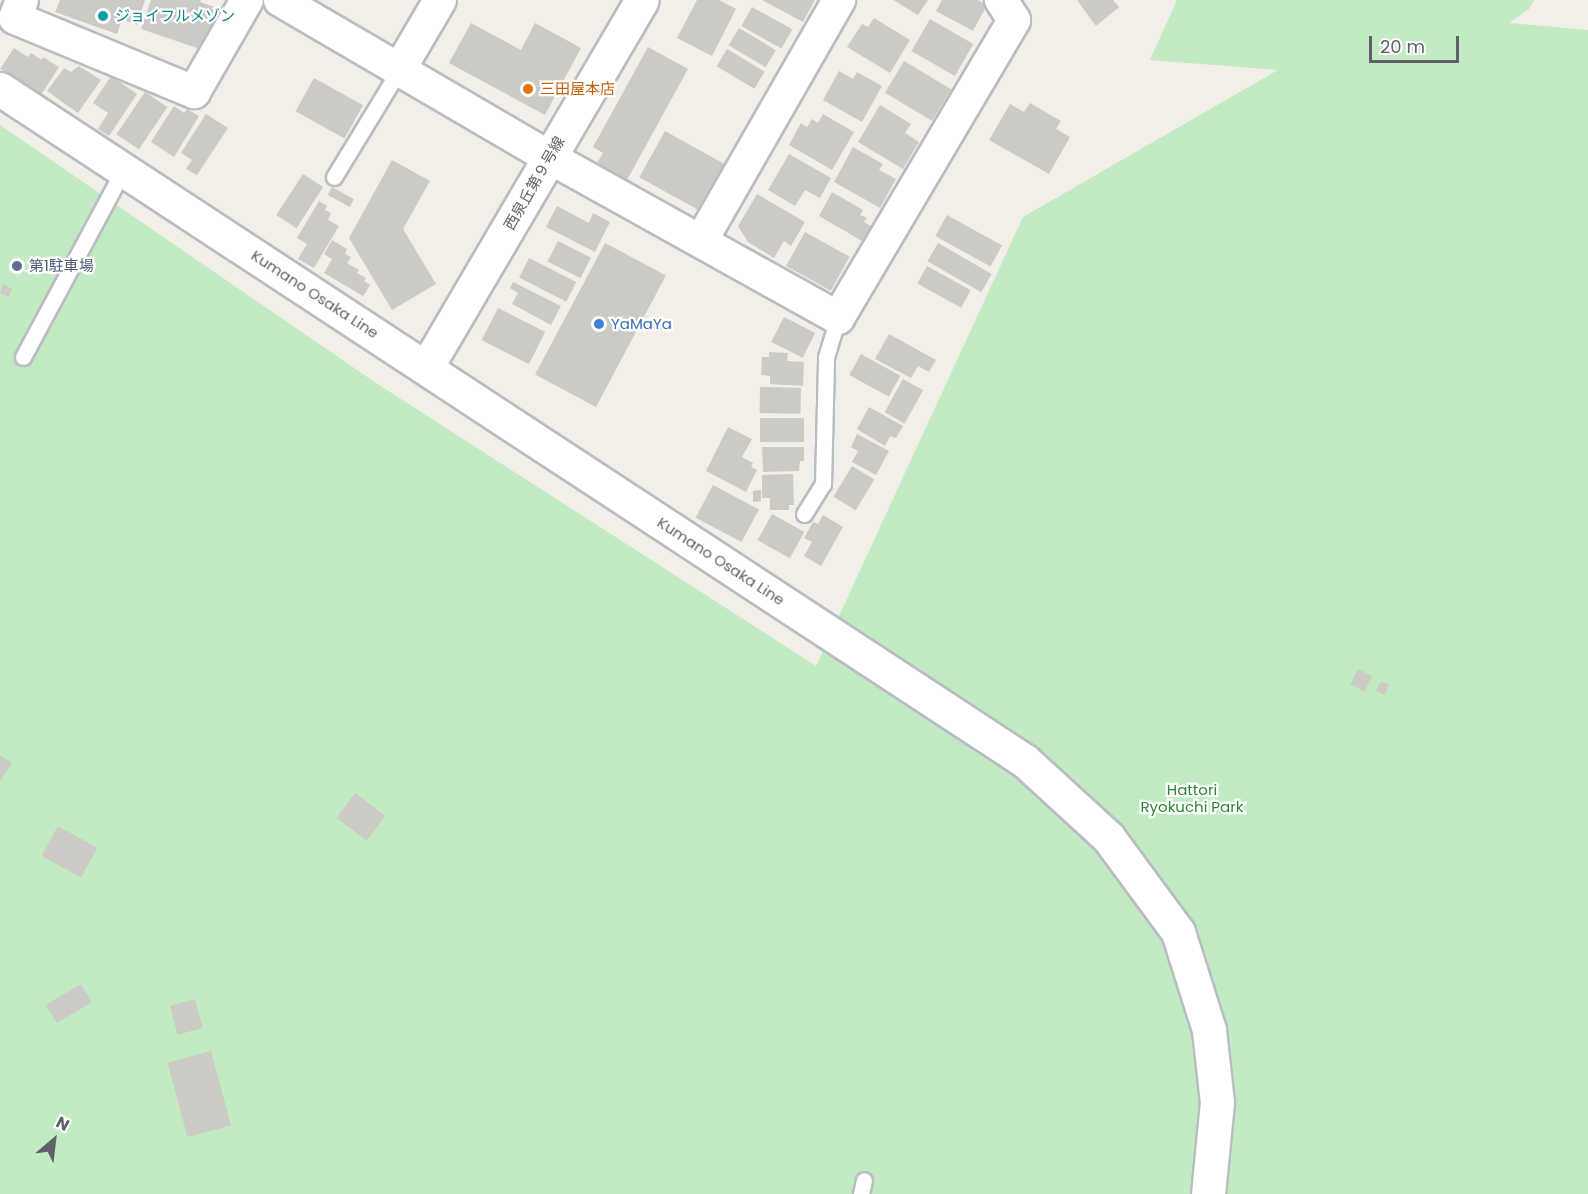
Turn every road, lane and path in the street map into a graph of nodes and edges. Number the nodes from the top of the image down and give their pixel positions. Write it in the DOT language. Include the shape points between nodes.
graph roads {
  1 [pos="22,0"];
  2 [pos="247,0"];
  3 [pos="280,0"];
  4 [pos="440,0"];
  5 [pos="642,0"];
  6 [pos="839,0"];
  7 [pos="1001,0"];
  8 [pos="399,70"];
  9 [pos="0,89"];
  10 [pos="549,156"];
  11 [pos="124,169"];
  12 [pos="334,177"];
  13 [pos="701,242"];
  14 [pos="838,318"];
  15 [pos="23,357"];
  16 [pos="427,366"];
  17 [pos="804,514"];
  18 [pos="1208,1194"];
  1 -- 2 [label="street" via="15,18 194,92"];
  3 -- 8 [label="street"];
  4 -- 8 [label="street"];
  5 -- 10 [label="main road, 西泉丘第９号線"];
  6 -- 13 [label="street"];
  7 -- 14 [label="street" via="1014,20"];
  8 -- 10 [label="street"];
  8 -- 12 [label="lane"];
  9 -- 11 [label="main road, Kumano Osaka Line"];
  10 -- 13 [label="street"];
  10 -- 16 [label="main road, 西泉丘第９号線"];
  11 -- 15 [label="lane"];
  11 -- 16 [label="main road, Kumano Osaka Line"];
  13 -- 14 [label="street"];
  14 -- 17 [label="lane" via="826,357 824,484"];
  16 -- 18 [label="main road, Kumano Osaka Line" via="1024,761 1108,837 1178,932 1209,1030 1217,1102"];
}
